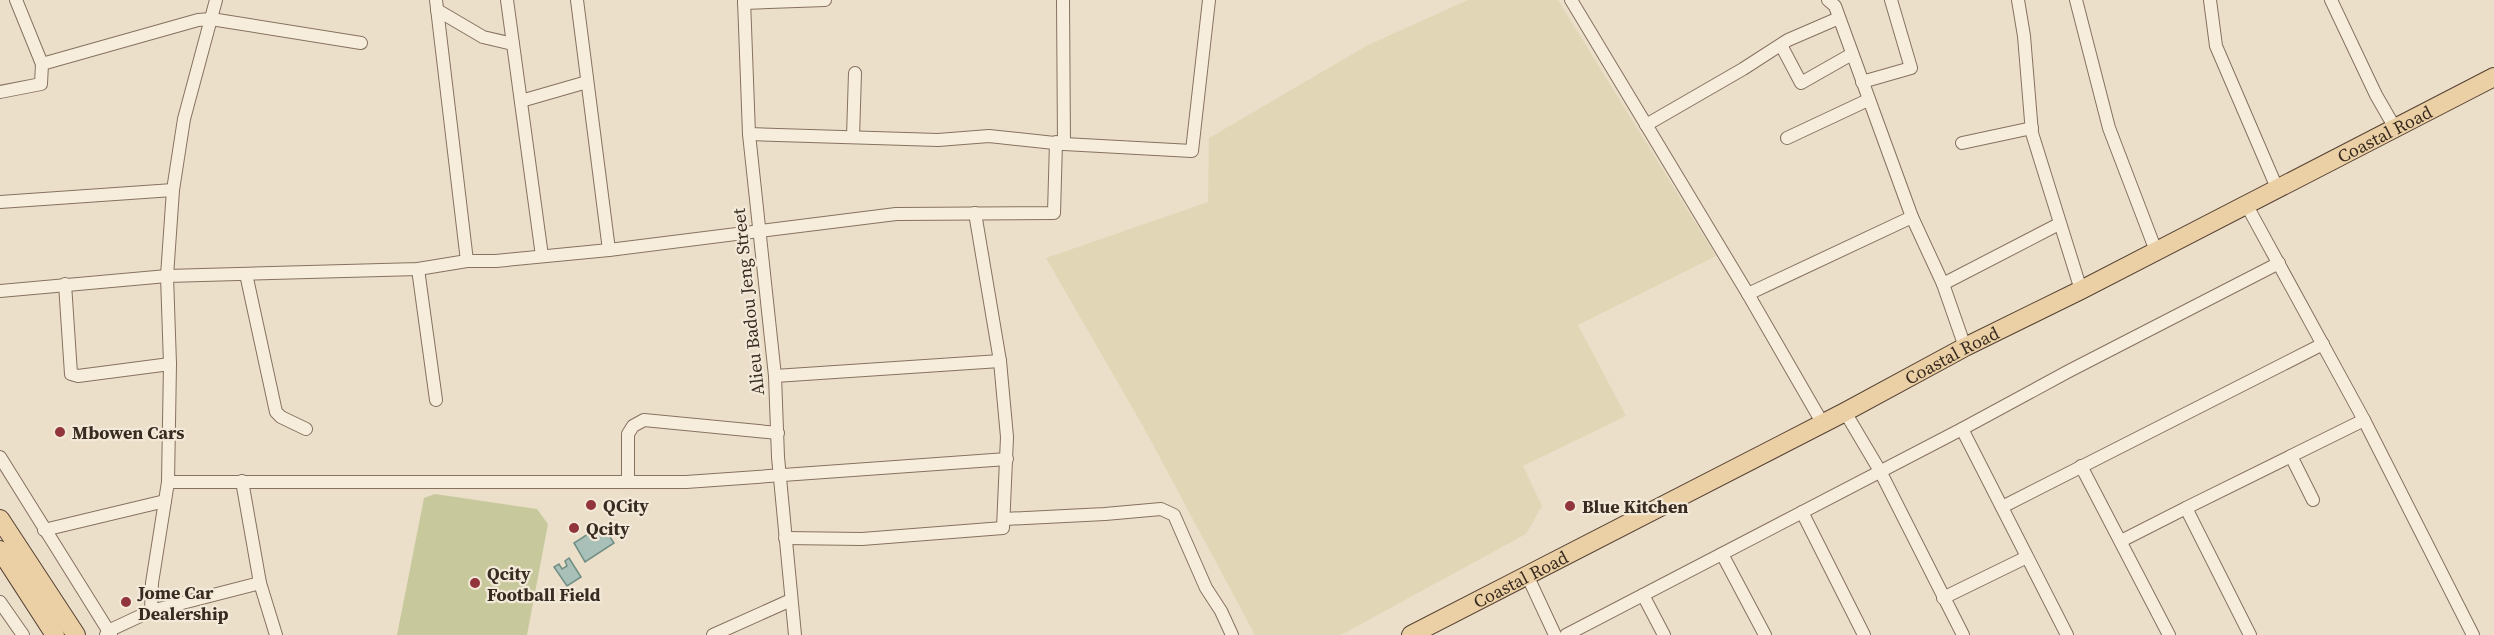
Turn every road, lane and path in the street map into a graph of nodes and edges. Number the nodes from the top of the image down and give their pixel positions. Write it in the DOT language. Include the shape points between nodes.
graph roads {
  1 [pos="16,0"];
  2 [pos="216,0"];
  3 [pos="507,0"];
  4 [pos="577,0"];
  5 [pos="825,0"];
  6 [pos="1063,0"];
  7 [pos="1209,0"];
  8 [pos="1571,0"];
  9 [pos="1828,0"];
  10 [pos="1891,0"];
  11 [pos="2018,0"];
  12 [pos="2076,0"];
  13 [pos="2210,0"];
  14 [pos="2331,0"];
  15 [pos="744,1"];
  16 [pos="436,5"];
  17 [pos="1839,18"];
  18 [pos="211,19"];
  19 [pos="361,43"];
  20 [pos="513,44"];
  21 [pos="1781,45"];
  22 [pos="1852,54"];
  23 [pos="42,64"];
  24 [pos="855,73"];
  25 [pos="2494,76"];
  26 [pos="587,82"];
  27 [pos="1862,82"];
  28 [pos="0,92"];
  29 [pos="1868,100"];
  30 [pos="520,102"];
  31 [pos="1646,125"];
  32 [pos="2032,128"];
  33 [pos="2395,128"];
  34 [pos="749,134"];
  35 [pos="853,137"];
  36 [pos="1787,138"];
  37 [pos="1060,143"];
  38 [pos="1962,143"];
  39 [pos="2277,189"];
  40 [pos="173,190"];
  41 [pos="0,202"];
  42 [pos="2247,204"];
  43 [pos="975,213"];
  44 [pos="1912,217"];
  45 [pos="2060,224"];
  46 [pos="759,232"];
  47 [pos="609,250"];
  48 [pos="2156,251"];
  49 [pos="542,256"];
  50 [pos="467,261"];
  51 [pos="2279,263"];
  52 [pos="418,269"];
  53 [pos="246,274"];
  54 [pos="167,276"];
  55 [pos="65,284"];
  56 [pos="1943,284"];
  57 [pos="2081,290"];
  58 [pos="0,291"];
  59 [pos="1748,294"];
  60 [pos="2323,344"];
  61 [pos="1965,347"];
  62 [pos="1000,361"];
  63 [pos="170,364"];
  64 [pos="775,376"];
  65 [pos="436,400"];
  66 [pos="1845,412"];
  67 [pos="2364,420"];
  68 [pos="1823,424"];
  69 [pos="306,429"];
  70 [pos="1962,429"];
  71 [pos="778,433"];
  72 [pos="2291,456"];
  73 [pos="0,457"];
  74 [pos="1007,459"];
  75 [pos="2081,466"];
  76 [pos="1880,471"];
  77 [pos="780,476"];
  78 [pos="242,481"];
  79 [pos="168,482"];
  80 [pos="628,482"];
  81 [pos="2313,500"];
  82 [pos="165,501"];
  83 [pos="2002,507"];
  84 [pos="2186,508"];
  85 [pos="1802,512"];
  86 [pos="0,519"];
  87 [pos="1004,519"];
  88 [pos="44,530"];
  89 [pos="785,538"];
  90 [pos="2121,541"];
  91 [pos="0,550"];
  92 [pos="1722,554"];
  93 [pos="2027,557"];
  94 [pos="1527,575"];
  95 [pos="260,583"];
  96 [pos="1643,595"];
  97 [pos="1943,598"];
  98 [pos="792,600"];
  99 [pos="0,602"];
  100 [pos="151,611"];
  101 [pos="740,630"];
  102 [pos="108,633"];
  103 [pos="23,635"];
  104 [pos="55,635"];
  105 [pos="76,635"];
  106 [pos="276,635"];
  107 [pos="713,635"];
  108 [pos="795,635"];
  109 [pos="1233,635"];
  110 [pos="1411,635"];
  111 [pos="1555,635"];
  112 [pos="1566,635"];
  113 [pos="1664,635"];
  114 [pos="1765,635"];
  115 [pos="1864,635"];
  116 [pos="1963,635"];
  117 [pos="2067,635"];
  118 [pos="2169,635"];
  119 [pos="2250,635"];
  120 [pos="2473,635"];
  1 -- 23 [label="street"];
  2 -- 18 [label="street"];
  3 -- 20 [label="street"];
  4 -- 26 [label="street"];
  5 -- 15 [label="street"];
  6 -- 37 [label="street"];
  7 -- 37 [label="street" via="1192,151"];
  8 -- 31 [label="street"];
  9 -- 17 [label="street"];
  10 -- 27 [label="street" via="1911,68"];
  11 -- 32 [label="street"];
  12 -- 48 [label="street" via="2109,128"];
  13 -- 39 [label="street" via="2216,46"];
  14 -- 33 [label="street"];
  15 -- 34 [label="street, Alieu Badou Jeng Street"];
  16 -- 20 [label="street" via="483,37"];
  16 -- 50 [label="street"];
  17 -- 21 [label="street"];
  17 -- 22 [label="street"];
  18 -- 19 [label="street"];
  18 -- 23 [label="street"];
  18 -- 40 [label="street" via="184,120"];
  20 -- 30 [label="street"];
  21 -- 22 [label="street" via="1801,82"];
  21 -- 31 [label="street"];
  22 -- 27 [label="street"];
  23 -- 28 [label="street" via="41,84"];
  24 -- 35 [label="street"];
  25 -- 33 [label="main road, Coastal Road"];
  26 -- 30 [label="street"];
  26 -- 47 [label="street"];
  27 -- 29 [label="street"];
  29 -- 36 [label="street"];
  29 -- 44 [label="street"];
  30 -- 49 [label="street"];
  31 -- 59 [label="street"];
  32 -- 38 [label="street"];
  32 -- 45 [label="street"];
  33 -- 39 [label="main road, Coastal Road"];
  34 -- 35 [label="street"];
  34 -- 46 [label="street, Alieu Badou Jeng Street"];
  35 -- 37 [label="street" via="938,140 989,136"];
  37 -- 43 [label="street" via="1054,213"];
  39 -- 42 [label="main road, Coastal Road"];
  40 -- 41 [label="street"];
  40 -- 54 [label="street"];
  42 -- 48 [label="main road, Coastal Road"];
  42 -- 51 [label="street"];
  43 -- 46 [label="street" via="896,214"];
  43 -- 62 [label="street"];
  44 -- 56 [label="street"];
  44 -- 59 [label="street"];
  45 -- 56 [label="street"];
  45 -- 57 [label="street"];
  46 -- 47 [label="street"];
  46 -- 64 [label="street, Alieu Badou Jeng Street"];
  47 -- 49 [label="street"];
  48 -- 57 [label="main road, Coastal Road"];
  49 -- 50 [label="street"];
  50 -- 52 [label="street"];
  51 -- 60 [label="street"];
  51 -- 70 [label="street" via="2068,370"];
  52 -- 53 [label="street"];
  52 -- 65 [label="street"];
  53 -- 54 [label="street"];
  53 -- 69 [label="street" via="276,412"];
  54 -- 55 [label="street"];
  54 -- 63 [label="street"];
  55 -- 58 [label="street"];
  55 -- 63 [label="street" via="71,374"];
  56 -- 61 [label="street"];
  57 -- 61 [label="main road, Coastal Road"];
  59 -- 68 [label="street"];
  60 -- 67 [label="street"];
  60 -- 75 [label="street"];
  61 -- 66 [label="main road, Coastal Road"];
  62 -- 64 [label="street"];
  62 -- 74 [label="street"];
  63 -- 79 [label="street"];
  64 -- 71 [label="street, Alieu Badou Jeng Street"];
  66 -- 68 [label="main road, Coastal Road"];
  66 -- 76 [label="street"];
  67 -- 72 [label="street"];
  67 -- 120 [label="street"];
  68 -- 94 [label="main road, Coastal Road"];
  70 -- 76 [label="street"];
  70 -- 83 [label="street"];
  71 -- 77 [label="street, Alieu Badou Jeng Street"];
  71 -- 80 [label="street" via="644,420 633,426 628,435"];
  72 -- 81 [label="street"];
  72 -- 84 [label="street"];
  73 -- 88 [label="street"];
  74 -- 77 [label="street"];
  74 -- 87 [label="street"];
  75 -- 83 [label="street"];
  75 -- 90 [label="street"];
  76 -- 85 [label="street"];
  76 -- 97 [label="street"];
  77 -- 80 [label="street"];
  77 -- 89 [label="street, Alieu Badou Jeng Street"];
  78 -- 79 [label="street"];
  78 -- 80 [label="street"];
  78 -- 95 [label="street"];
  79 -- 82 [label="street"];
  82 -- 88 [label="street"];
  82 -- 100 [label="street"];
  83 -- 93 [label="street"];
  84 -- 90 [label="street"];
  84 -- 119 [label="street"];
  85 -- 92 [label="street"];
  85 -- 115 [label="street"];
  86 -- 105 [label="main road"];
  87 -- 89 [label="street" via="1003,528 862,539"];
  87 -- 109 [label="street" via="1161,508 1168,511 1174,515 1206,588"];
  88 -- 102 [label="street"];
  89 -- 98 [label="street, Alieu Badou Jeng Street"];
  90 -- 118 [label="street"];
  91 -- 104 [label="main road"];
  92 -- 96 [label="street"];
  92 -- 114 [label="street"];
  93 -- 97 [label="street"];
  93 -- 117 [label="street"];
  94 -- 110 [label="main road, Coastal Road"];
  94 -- 111 [label="street"];
  95 -- 100 [label="street"];
  95 -- 106 [label="street"];
  96 -- 112 [label="street"];
  96 -- 113 [label="street"];
  97 -- 116 [label="street"];
  98 -- 101 [label="street"];
  98 -- 108 [label="street, Alieu Badou Jeng Street"];
  99 -- 103 [label="street"];
  100 -- 102 [label="street"];
  101 -- 107 [label="street"];
}
